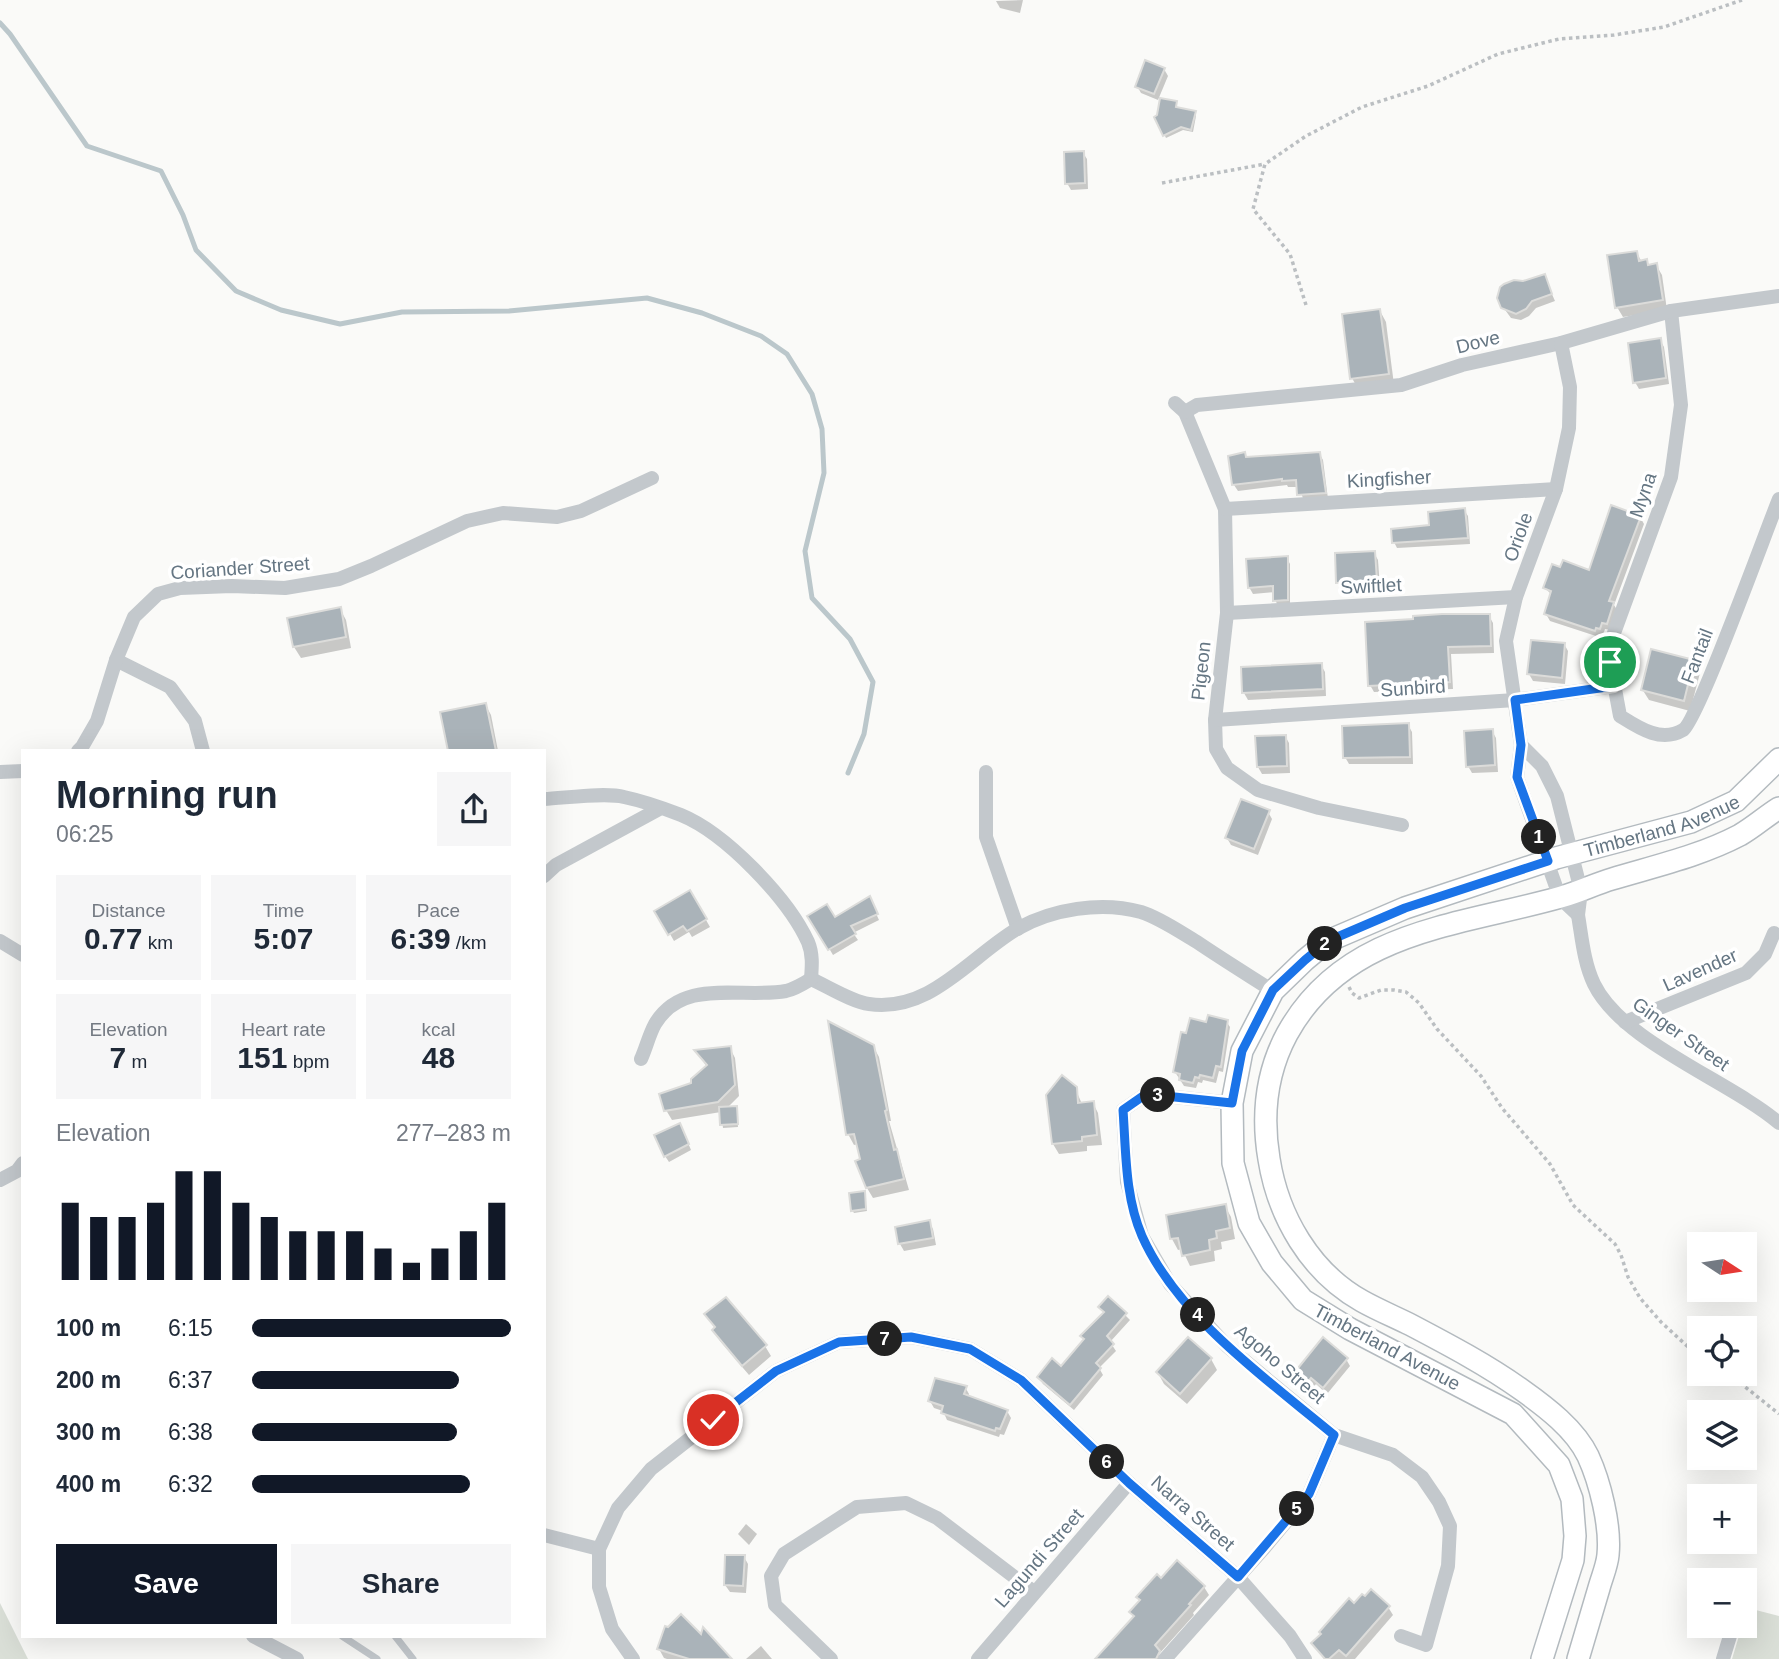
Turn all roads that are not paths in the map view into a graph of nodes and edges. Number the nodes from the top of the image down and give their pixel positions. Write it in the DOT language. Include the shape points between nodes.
graph roads {
  1 [pos="1779,296"];
  2 [pos="1671,311"];
  3 [pos="1561,343"];
  4 [pos="1180,407"];
  5 [pos="652,478"];
  6 [pos="1556,489"];
  7 [pos="1779,499"];
  8 [pos="1225,509"];
  9 [pos="1516,597"];
  10 [pos="1227,613"];
  11 [pos="116,660"];
  12 [pos="1614,686"];
  13 [pos="1515,700"];
  14 [pos="1215,720"];
  15 [pos="1521,745"];
  16 [pos="80,749"];
  17 [pos="202,749"];
  18 [pos="1779,759"];
  19 [pos="21,771"];
  20 [pos="0,772"];
  21 [pos="986,772"];
  22 [pos="546,799"];
  23 [pos="1779,808"];
  24 [pos="659,809"];
  25 [pos="1402,825"];
  26 [pos="1573,854"];
  27 [pos="1548,861"];
  28 [pos="546,874"];
  29 [pos="1581,891"];
  30 [pos="1560,898"];
  31 [pos="1578,915"];
  32 [pos="1018,929"];
  33 [pos="1774,933"];
  34 [pos="0,941"];
  35 [pos="21,954"];
  36 [pos="811,979"];
  37 [pos="1273,990"];
  38 [pos="1625,1022"];
  39 [pos="641,1059"];
  40 [pos="1232,1103"];
  41 [pos="1779,1123"];
  42 [pos="21,1166"];
  43 [pos="0,1180"];
  44 [pos="1411,1325"];
  45 [pos="1395,1351"];
  46 [pos="1334,1435"];
  47 [pos="1129,1483"];
  48 [pos="546,1536"];
  49 [pos="599,1549"];
  50 [pos="1238,1577"];
  51 [pos="1034,1592"];
  52 [pos="1401,1636"];
  53 [pos="257,1638"];
  54 [pos="345,1638"];
  55 [pos="397,1638"];
  56 [pos="1730,1638"];
  57 [pos="297,1659"];
  58 [pos="377,1659"];
  59 [pos="413,1659"];
  60 [pos="633,1659"];
  61 [pos="831,1659"];
  62 [pos="978,1659"];
  63 [pos="1165,1659"];
  64 [pos="1305,1659"];
  65 [pos="1542,1659"];
  66 [pos="1578,1659"];
  67 [pos="1723,1659"];
  1 -- 2 [label="street, Dove"];
  2 -- 3 [label="street, Dove"];
  2 -- 12 [label="street, Myna" via="1681,405 1671,477 1614,633 1610,662"];
  3 -- 4 [label="street, Dove" via="1401,384"];
  3 -- 6 [label="street, Oriole" via="1570,387 1569,428"];
  4 -- 8 [label="street, Pigeon"];
  5 -- 11 [label="street, Coriander Street" via="581,511 557,516 503,513 467,521 339,579 285,588 180,587 158,594 134,617"];
  6 -- 8 [label="street, Kingfisher"];
  6 -- 9 [label="street, Oriole"];
  7 -- 12 [label="street, Fantail" via="1687,728 1670,736 1644,731 1620,716"];
  8 -- 10 [label="street, Pigeon"];
  9 -- 10 [label="street, Swiftlet"];
  9 -- 13 [label="street, Oriole" via="1506,641"];
  10 -- 14 [label="street, Pigeon"];
  11 -- 16 [label="street, Coriander Street" via="97,721"];
  11 -- 17 [label="street" via="170,687 195,720"];
  12 -- 13 [label="street, Sunbird"];
  13 -- 14 [label="street, Sunbird"];
  13 -- 15 [label="street, Oriole"];
  14 -- 25 [label="street, Pigeon" via="1216,749 1227,768 1258,790"];
  15 -- 26 [label="street, Ginger Street" via="1542,765 1557,796"];
  15 -- 27 [label="street, Oriole" via="1517,777"];
  18 -- 26 [label="street, Timberland Avenue" via="1736,801 1691,822"];
  19 -- 20 [label="street"];
  21 -- 32 [label="street" via="986,837"];
  22 -- 24 [label="street" via="622,796"];
  23 -- 29 [label="street, Timberland Avenue" via="1741,834 1701,851"];
  24 -- 28 [label="street"];
  24 -- 36 [label="street" via="682,816 719,838 756,870 808,942"];
  26 -- 27 [label="street, Timberland Avenue"];
  26 -- 29 [label="street, Ginger Street"];
  27 -- 30 [label="street"];
  27 -- 37 [label="street, Timberland Avenue" via="1405,908 1338,936"];
  29 -- 30 [label="street, Timberland Avenue"];
  29 -- 31 [label="street, Ginger Street"];
  30 -- 31 [label="street"];
  30 -- 44 [label="street, Timberland Avenue" via="1436,926 1382,946 1346,967 1318,991 1278,1051 1268,1087 1264,1130 1273,1186 1289,1224 1333,1279 1360,1300"];
  31 -- 38 [label="street, Ginger Street" via="1584,955 1595,985"];
  32 -- 36 [label="street" via="946,983 911,1000 867,1004"];
  32 -- 37 [label="street" via="1067,910 1112,907 1142,912"];
  33 -- 38 [label="street, Lavender" via="1765,954 1746,974"];
  34 -- 35 [label="street"];
  36 -- 39 [label="street" via="788,990 724,991 695,995 671,1005 656,1024"];
  37 -- 40 [label="street, Timberland Avenue" via="1242,1051"];
  38 -- 41 [label="street, Ginger Street"];
  40 -- 45 [label="street, Timberland Avenue" via="1233,1163 1249,1223 1272,1263 1303,1300"];
  40 -- 46 [label="street, Agoho Street" via="1146,1094 1123,1110 1127,1182 1142,1236 1170,1284 1227,1346"];
  42 -- 43 [label="street"];
  44 -- 45 [label="street"];
  44 -- 66 [label="street, Timberland Avenue" via="1500,1375 1555,1413 1587,1454 1605,1510 1608,1555"];
  45 -- 65 [label="street, Timberland Avenue" via="1513,1414 1559,1465 1572,1499 1573,1560"];
  46 -- 50 [label="street" via="1309,1494"];
  46 -- 52 [label="street, Agoho Street" via="1393,1455 1422,1476 1450,1526 1448,1566 1426,1645"];
  47 -- 49 [label="street, Narra Street" via="1021,1380 970,1349 911,1337 839,1342 776,1371 651,1469 618,1508"];
  47 -- 50 [label="street, Narra Street"];
  47 -- 51 [label="street, Lagundi Street"];
  48 -- 49 [label="street"];
  49 -- 60 [label="street, Narra Street" via="598,1587 612,1629"];
  50 -- 63 [label="street"];
  50 -- 64 [label="street, Narra Street"];
  51 -- 61 [label="street" via="937,1518 906,1503 857,1507 784,1554 771,1576 775,1605"];
  51 -- 62 [label="street, Lagundi Street"];
  53 -- 57 [label="street"];
  54 -- 58 [label="lane"];
  55 -- 59 [label="lane"];
  56 -- 67 [label="street"];
}
